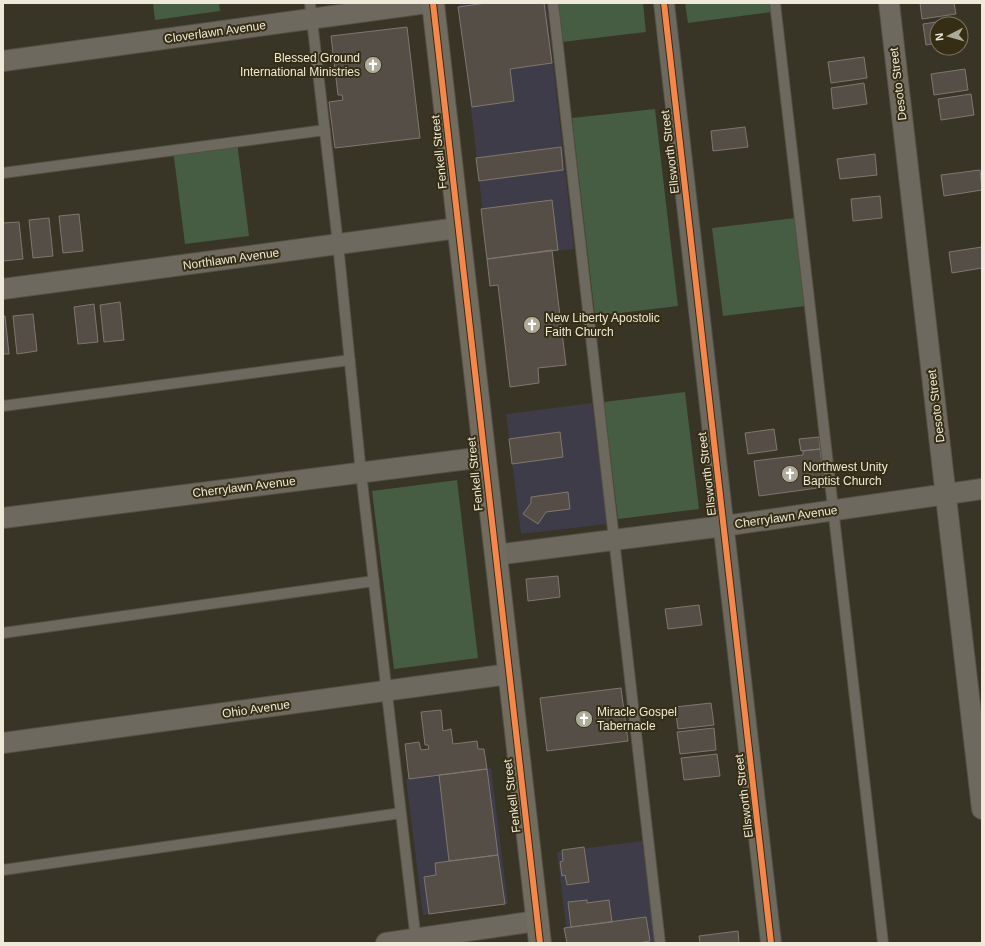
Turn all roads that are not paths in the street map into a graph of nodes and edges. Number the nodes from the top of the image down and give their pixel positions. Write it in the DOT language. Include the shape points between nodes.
graph roads {
  1 [pos="428,3"];
  2 [pos="433,3"];
  3 [pos="554,3"];
  4 [pos="664,3"];
  5 [pos="775,3"];
  6 [pos="889,3"];
  7 [pos="311,11"];
  8 [pos="3,61"];
  9 [pos="325,130"];
  10 [pos="3,173"];
  11 [pos="458,228"];
  12 [pos="338,244"];
  13 [pos="3,289"];
  14 [pos="350,360"];
  15 [pos="3,406"];
  16 [pos="484,457"];
  17 [pos="362,473"];
  18 [pos="982,489"];
  19 [pos="946,494"];
  20 [pos="832,510"];
  21 [pos="3,518"];
  22 [pos="724,526"];
  23 [pos="614,540"];
  24 [pos="495,555"];
  25 [pos="374,581"];
  26 [pos="3,634"];
  27 [pos="509,674"];
  28 [pos="388,690"];
  29 [pos="3,743"];
  30 [pos="982,808"];
  31 [pos="401,813"];
  32 [pos="3,870"];
  33 [pos="538,921"];
  34 [pos="416,941"];
  35 [pos="386,943"];
  36 [pos="540,943"];
  37 [pos="660,943"];
  38 [pos="772,943"];
  39 [pos="883,943"];
  1 -- 7 [label="street, Cloverlawn Avenue"];
  2 -- 11 [label="street, Fenkell Street"];
  3 -- 23 [label="lane"];
  4 -- 22 [label="street, Ellsworth Street"];
  5 -- 20 [label="lane"];
  6 -- 19 [label="street, Desoto Street"];
  7 -- 8 [label="street, Cloverlawn Avenue"];
  7 -- 9 [label="lane"];
  9 -- 10 [label="lane"];
  9 -- 12 [label="lane"];
  11 -- 12 [label="street, Northlawn Avenue"];
  11 -- 16 [label="street, Fenkell Street"];
  12 -- 13 [label="street, Northlawn Avenue"];
  12 -- 14 [label="lane"];
  14 -- 15 [label="lane"];
  14 -- 17 [label="lane"];
  16 -- 17 [label="street, Cherrylawn Avenue"];
  16 -- 24 [label="street, Fenkell Street"];
  17 -- 21 [label="street, Cherrylawn Avenue"];
  17 -- 25 [label="lane"];
  18 -- 19 [label="street, Cherrylawn Avenue"];
  19 -- 20 [label="street, Cherrylawn Avenue"];
  19 -- 30 [label="street, Desoto Street"];
  20 -- 22 [label="street, Cherrylawn Avenue"];
  20 -- 39 [label="lane"];
  22 -- 23 [label="street, Cherrylawn Avenue"];
  22 -- 38 [label="street, Ellsworth Street"];
  23 -- 24 [label="street, Cherrylawn Avenue"];
  23 -- 37 [label="lane"];
  24 -- 27 [label="street, Fenkell Street"];
  25 -- 26 [label="lane"];
  25 -- 28 [label="lane"];
  27 -- 28 [label="street, Ohio Avenue"];
  27 -- 33 [label="street, Fenkell Street"];
  28 -- 29 [label="street, Ohio Avenue"];
  28 -- 31 [label="lane"];
  31 -- 32 [label="lane"];
  31 -- 34 [label="lane"];
  33 -- 34 [label="street"];
  33 -- 36 [label="street, Fenkell Street"];
  34 -- 35 [label="street"];
}
